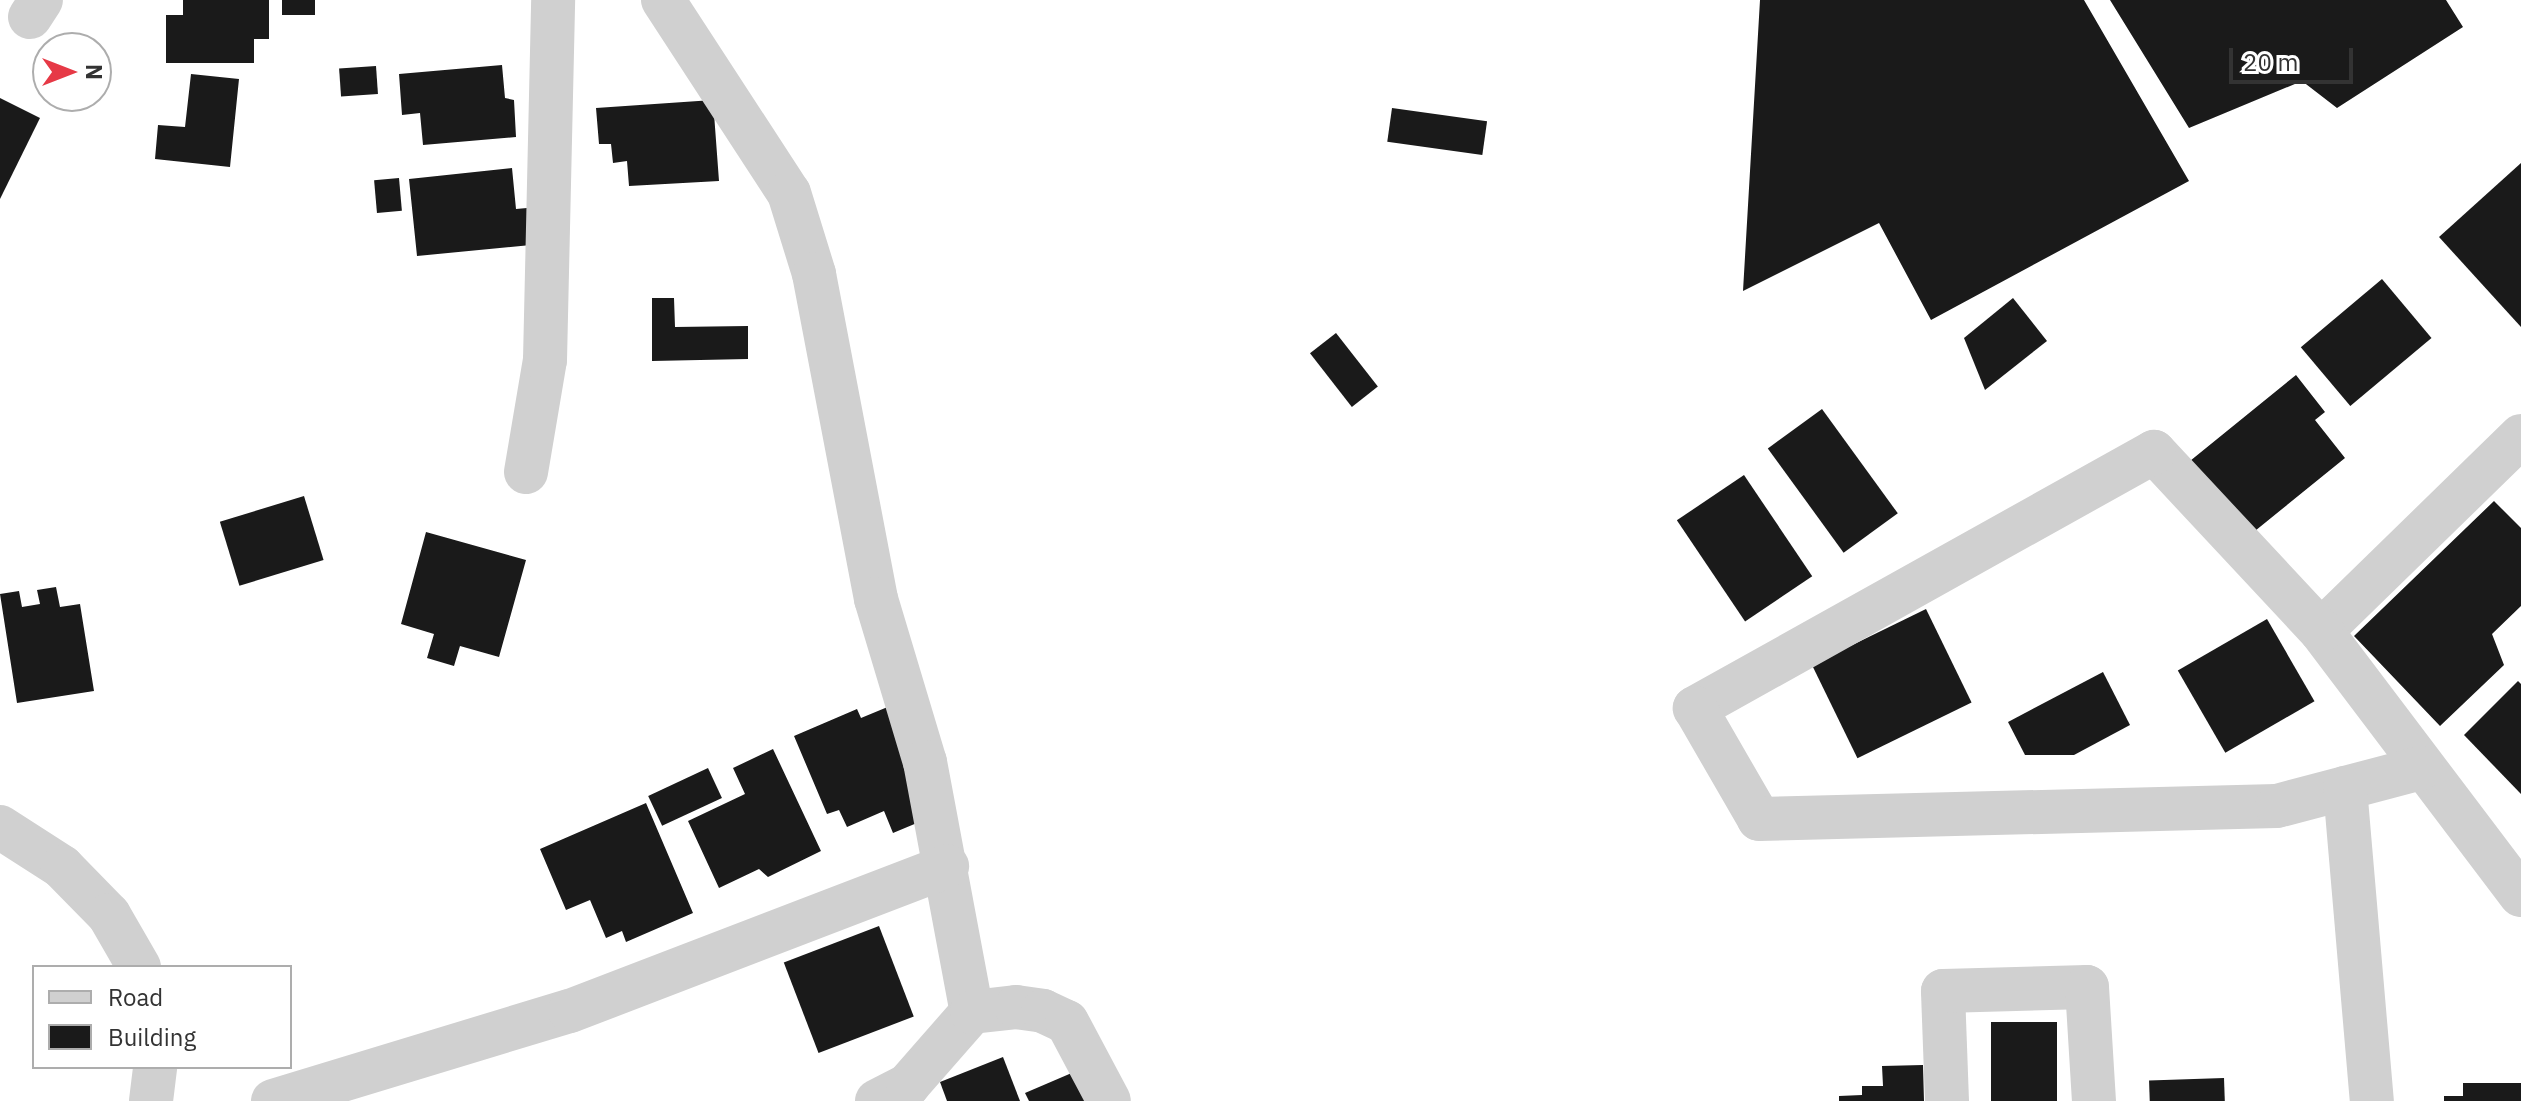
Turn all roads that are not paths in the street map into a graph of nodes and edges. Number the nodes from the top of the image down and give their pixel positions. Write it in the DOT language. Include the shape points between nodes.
graph roads {
  1 [pos="553,0"];
  2 [pos="663,0"];
  3 [pos="2521,436"];
  4 [pos="526,472"];
  5 [pos="2321,631"];
  6 [pos="2421,768"];
  7 [pos="2345,788"];
  8 [pos="0,827"];
  9 [pos="947,866"];
  10 [pos="2521,895"];
  11 [pos="138,965"];
  12 [pos="972,1012"];
  13 [pos="155,1069"];
  14 [pos="151,1101"];
  15 [pos="273,1101"];
  16 [pos="877,1101"];
  17 [pos="1109,1101"];
  18 [pos="1947,1101"];
  19 [pos="2094,1101"];
  20 [pos="2372,1101"];
  1 -- 4 [label="street" via="545,360"];
  2 -- 9 [label="street" via="789,193 814,274 876,599 925,762"];
  3 -- 5 [label="street"];
  5 -- 6 [label="street"];
  5 -- 7 [label="street" via="2154,452 1695,708 1759,819 2277,806"];
  6 -- 7 [label="street"];
  6 -- 10 [label="street"];
  7 -- 20 [label="street"];
  8 -- 11 [label="street" via="62,867 109,915"];
  9 -- 12 [label="street"];
  9 -- 15 [label="street" via="570,1011"];
  12 -- 16 [label="street" via="908,1085"];
  12 -- 17 [label="street" via="1016,1007 1067,1022"];
  13 -- 14 [label="street"];
  18 -- 19 [label="street" via="1943,991 2087,987"];
}
